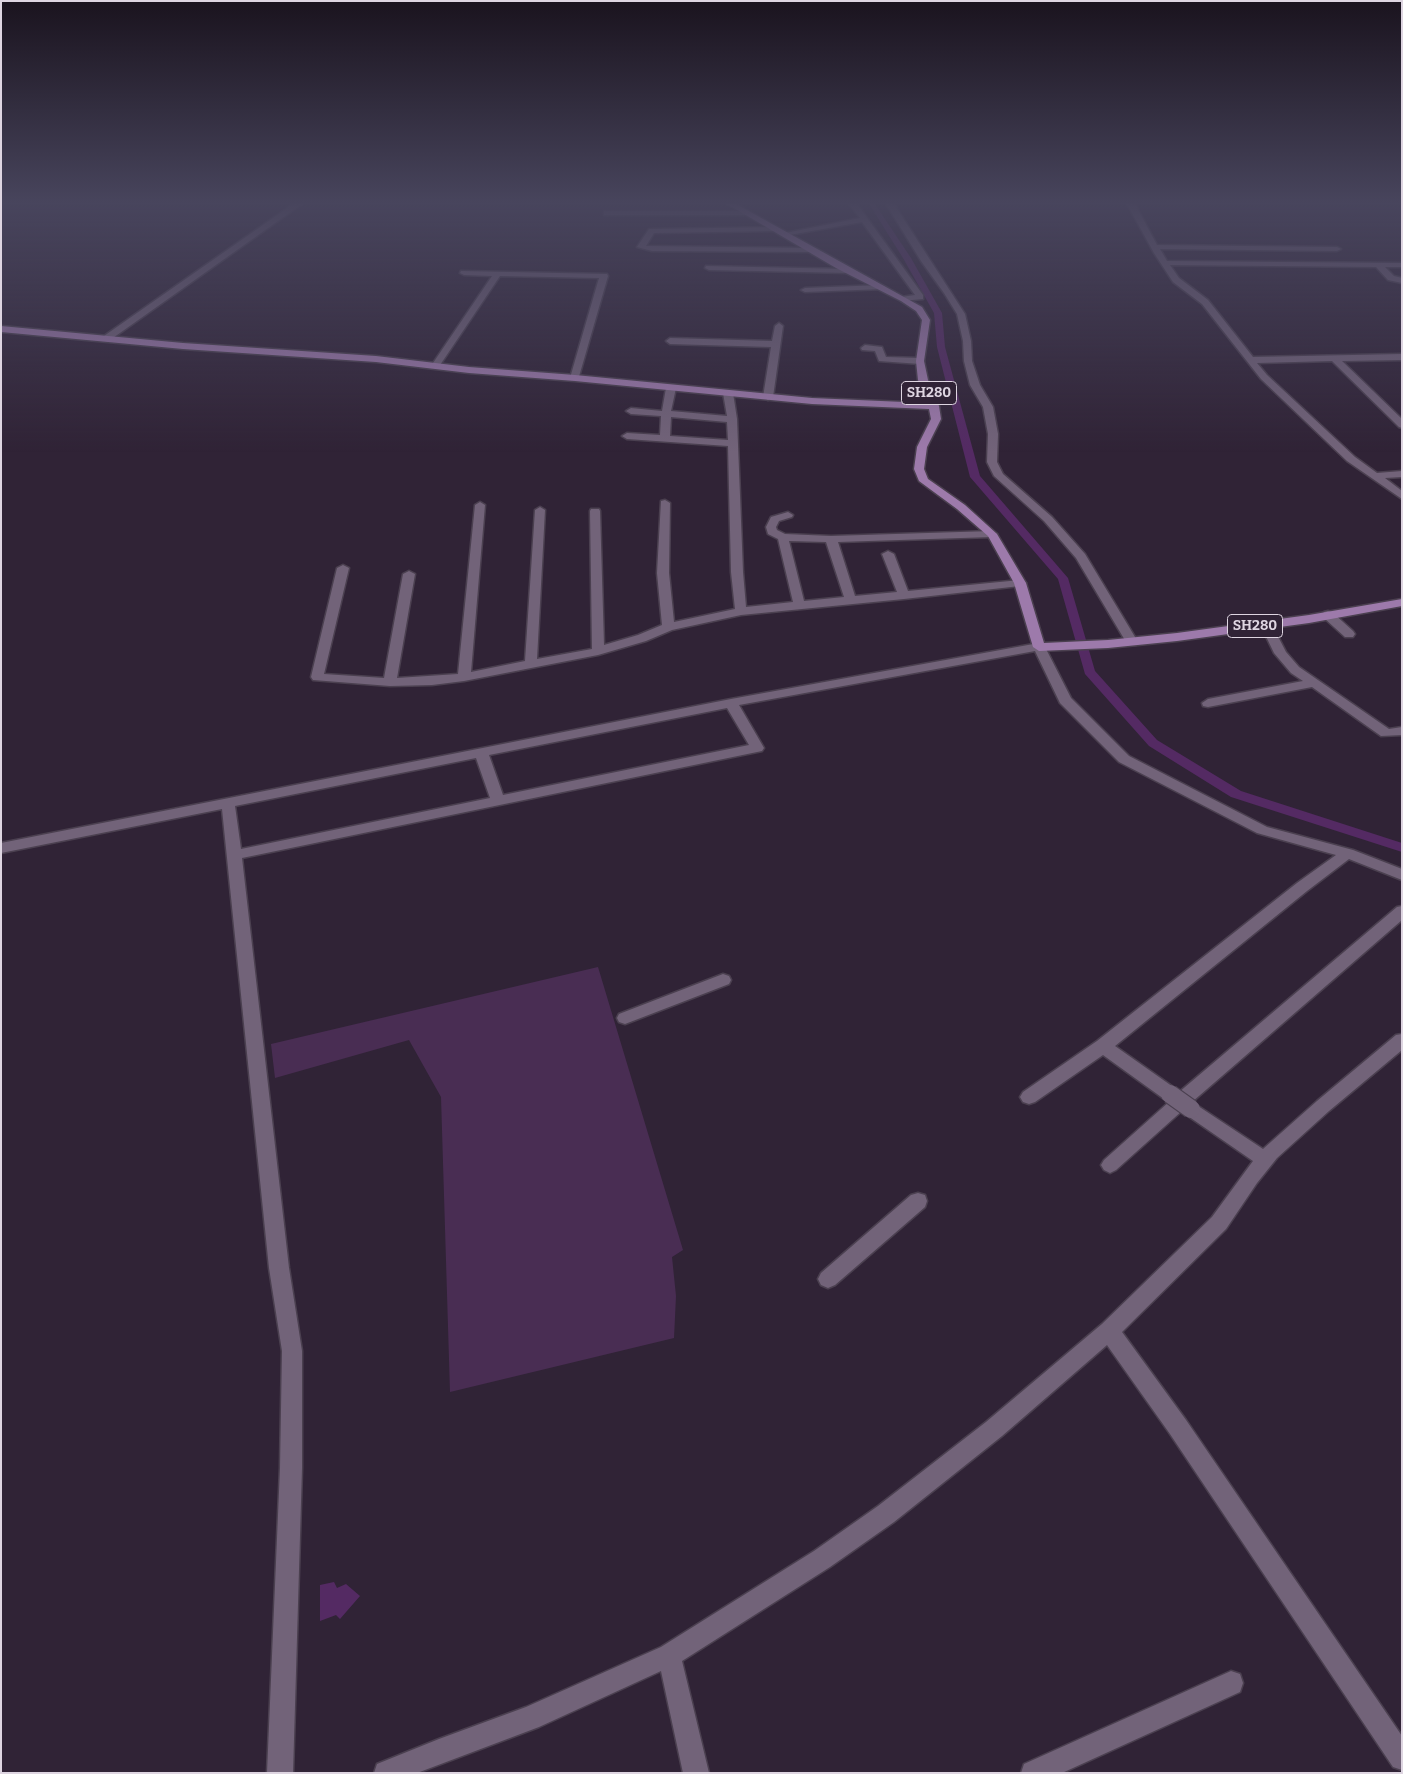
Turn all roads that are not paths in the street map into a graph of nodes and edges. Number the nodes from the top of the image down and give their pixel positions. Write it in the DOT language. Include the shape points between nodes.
graph roads {
  1 [pos="180,287"];
  2 [pos="489,287"];
  3 [pos="601,287"];
  4 [pos="913,287"];
  5 [pos="944,287"];
  6 [pos="1185,287"];
  7 [pos="881,288"];
  8 [pos="805,290"];
  9 [pos="904,299"];
  10 [pos="779,326"];
  11 [pos="1,329"];
  12 [pos="107,338"];
  13 [pos="670,341"];
  14 [pos="775,344"];
  15 [pos="866,348"];
  16 [pos="1402,357"];
  17 [pos="1334,358"];
  18 [pos="1250,360"];
  19 [pos="920,362"];
  20 [pos="435,366"];
  21 [pos="575,378"];
  22 [pos="671,388"];
  23 [pos="728,393"];
  24 [pos="768,397"];
  25 [pos="934,406"];
  26 [pos="631,411"];
  27 [pos="666,413"];
  28 [pos="732,419"];
  29 [pos="1402,425"];
  30 [pos="627,436"];
  31 [pos="665,438"];
  32 [pos="731,443"];
  33 [pos="1402,474"];
  34 [pos="1377,476"];
  35 [pos="1402,496"];
  36 [pos="665,503"];
  37 [pos="480,505"];
  38 [pos="540,510"];
  39 [pos="595,511"];
  40 [pos="788,515"];
  41 [pos="992,534"];
  42 [pos="783,537"];
  43 [pos="831,539"];
  44 [pos="888,554"];
  45 [pos="343,568"];
  46 [pos="409,574"];
  47 [pos="1020,583"];
  48 [pos="904,596"];
  49 [pos="851,601"];
  50 [pos="1402,602"];
  51 [pos="799,605"];
  52 [pos="741,611"];
  53 [pos="1328,615"];
  54 [pos="1266,624"];
  55 [pos="668,627"];
  56 [pos="1349,634"];
  57 [pos="1132,642"];
  58 [pos="1039,647"];
  59 [pos="598,651"];
  60 [pos="532,664"];
  61 [pos="464,677"];
  62 [pos="390,682"];
  63 [pos="1315,683"];
  64 [pos="731,703"];
  65 [pos="1208,703"];
  66 [pos="1402,731"];
  67 [pos="481,753"];
  68 [pos="498,801"];
  69 [pos="228,803"];
  70 [pos="1,848"];
  71 [pos="1348,853"];
  72 [pos="234,855"];
  73 [pos="1402,875"];
  74 [pos="1402,911"];
  75 [pos="723,980"];
  76 [pos="625,1018"];
  77 [pos="1402,1040"];
  78 [pos="1103,1046"];
  79 [pos="1030,1097"];
  80 [pos="1265,1160"];
  81 [pos="1110,1165"];
  82 [pos="918,1201"];
  83 [pos="828,1279"];
  84 [pos="1109,1331"];
  85 [pos="669,1656"];
  86 [pos="1231,1682"];
  87 [pos="1402,1758"];
  88 [pos="280,1773"];
  89 [pos="386,1773"];
  90 [pos="696,1773"];
  91 [pos="1034,1773"];
  1 -- 12 [label="street"];
  2 -- 20 [label="street"];
  3 -- 21 [label="street"];
  4 -- 9 [label="street" via="920,297"];
  5 -- 57 [label="street" via="961,314 973,377 988,407 993,434 992,462 999,476 1048,518 1081,556"];
  6 -- 18 [label="street" via="1206,302"];
  7 -- 8 [label="street"];
  7 -- 9 [label="main road, SH280"];
  9 -- 19 [label="main road, SH280" via="919,309 926,320"];
  10 -- 14 [label="street"];
  11 -- 12 [label="main road"];
  12 -- 20 [label="main road"];
  13 -- 14 [label="street"];
  14 -- 24 [label="street"];
  15 -- 19 [label="street" via="879,349 882,359"];
  16 -- 17 [label="street"];
  17 -- 18 [label="street"];
  17 -- 29 [label="street"];
  18 -- 34 [label="street" via="1315,426"];
  19 -- 25 [label="main road, SH280" via="923,380"];
  20 -- 21 [label="main road"];
  21 -- 22 [label="main road"];
  22 -- 23 [label="main road"];
  22 -- 27 [label="street"];
  23 -- 24 [label="main road"];
  23 -- 28 [label="street"];
  24 -- 25 [label="main road"];
  25 -- 41 [label="main road, SH280" via="936,419 919,457 924,481"];
  26 -- 27 [label="street"];
  27 -- 28 [label="street"];
  27 -- 31 [label="street"];
  28 -- 32 [label="street"];
  30 -- 31 [label="street"];
  31 -- 32 [label="street"];
  32 -- 52 [label="street"];
  33 -- 34 [label="street"];
  34 -- 35 [label="street"];
  36 -- 55 [label="street" via="663,573"];
  37 -- 61 [label="street"];
  38 -- 60 [label="street"];
  39 -- 59 [label="street"];
  40 -- 42 [label="street" via="775,519 771,527 772,532"];
  41 -- 43 [label="street"];
  41 -- 47 [label="main road, SH280"];
  42 -- 43 [label="street"];
  42 -- 51 [label="street"];
  43 -- 49 [label="street"];
  44 -- 48 [label="street"];
  45 -- 62 [label="street" via="317,677"];
  46 -- 62 [label="street"];
  47 -- 48 [label="street"];
  47 -- 58 [label="main road, SH280"];
  48 -- 49 [label="street"];
  49 -- 51 [label="street"];
  50 -- 53 [label="main road, SH280"];
  51 -- 52 [label="street"];
  52 -- 55 [label="street"];
  53 -- 54 [label="main road, SH280"];
  53 -- 56 [label="street"];
  54 -- 57 [label="main road, SH280"];
  54 -- 63 [label="street" via="1280,653 1295,670"];
  55 -- 59 [label="street"];
  57 -- 58 [label="main road, SH280"];
  58 -- 64 [label="street"];
  58 -- 71 [label="street" via="1065,700 1124,759 1262,830"];
  59 -- 60 [label="street"];
  60 -- 61 [label="street"];
  61 -- 62 [label="street"];
  63 -- 65 [label="street"];
  63 -- 66 [label="street" via="1386,734"];
  64 -- 67 [label="street"];
  64 -- 68 [label="street" via="757,748"];
  67 -- 68 [label="street"];
  67 -- 69 [label="street"];
  68 -- 72 [label="street"];
  69 -- 70 [label="street"];
  69 -- 72 [label="street"];
  71 -- 73 [label="street"];
  71 -- 78 [label="street"];
  72 -- 88 [label="street" via="279,1268 292,1351"];
  74 -- 81 [label="street"];
  75 -- 76 [label="street"];
  77 -- 80 [label="street" via="1322,1106"];
  78 -- 79 [label="street"];
  78 -- 80 [label="street, bridge"];
  80 -- 84 [label="street" via="1219,1223"];
  82 -- 83 [label="street"];
  84 -- 85 [label="street" via="886,1514 822,1560"];
  84 -- 87 [label="street" via="1178,1426"];
  85 -- 89 [label="street" via="530,1718"];
  85 -- 90 [label="street"];
  86 -- 91 [label="street"];
}
